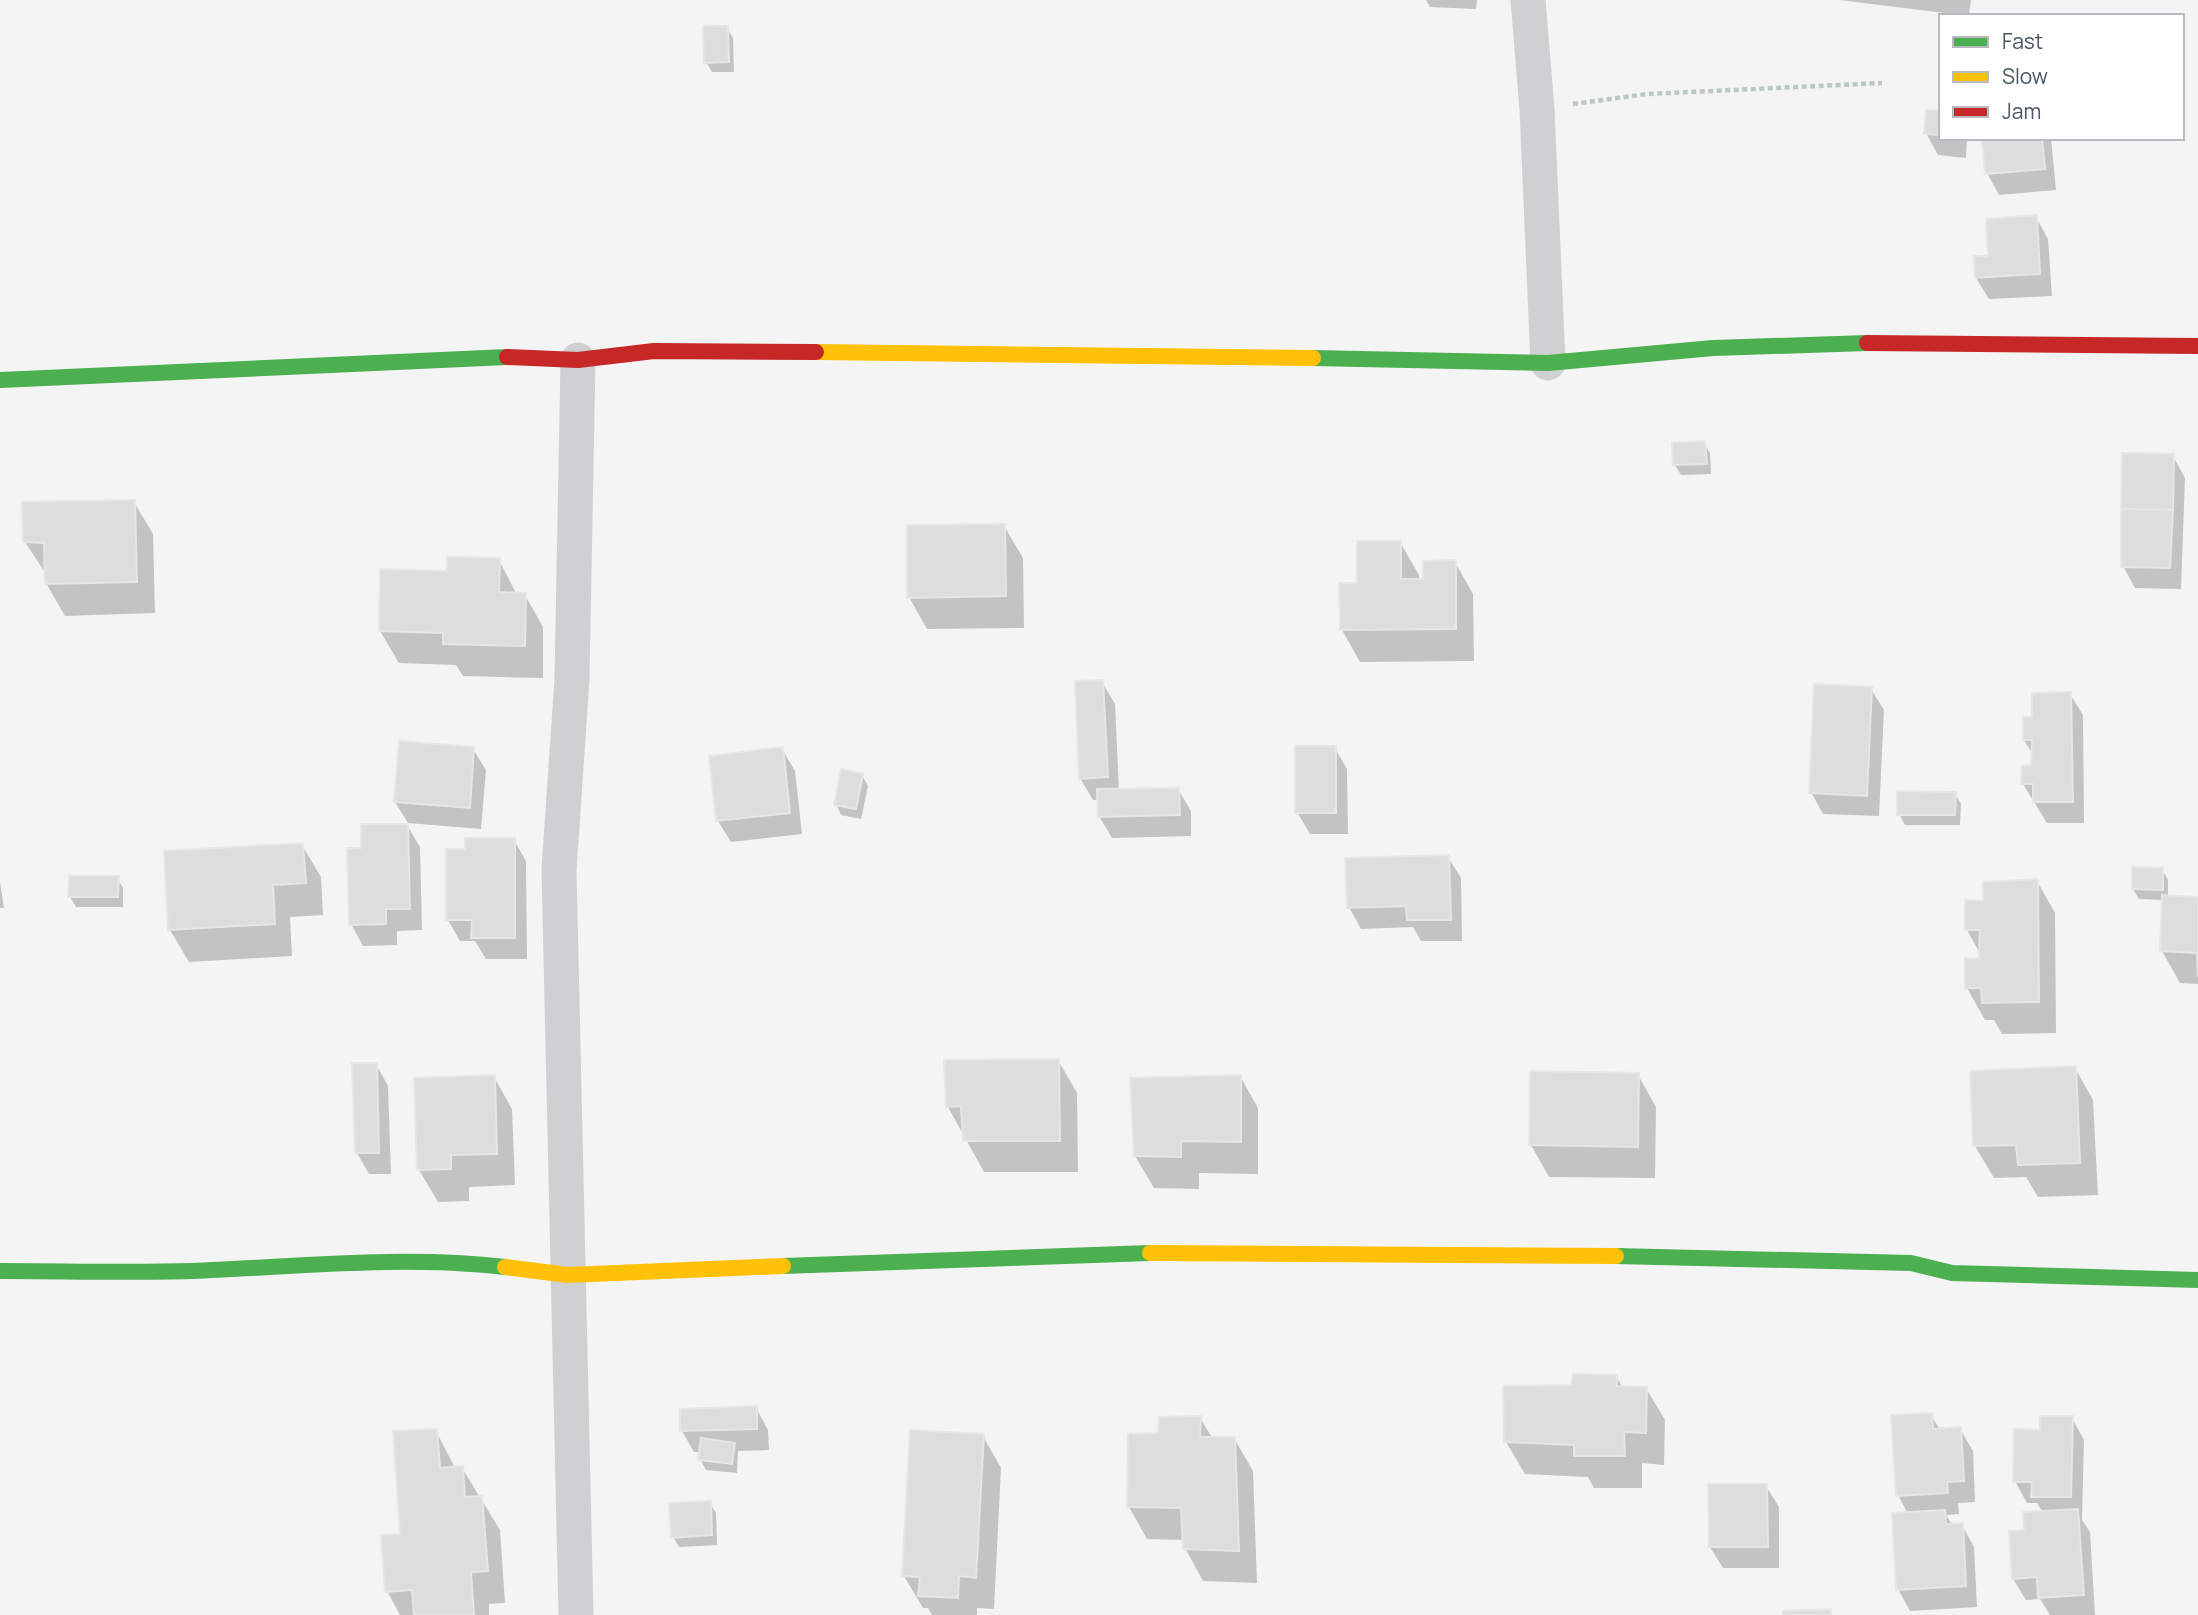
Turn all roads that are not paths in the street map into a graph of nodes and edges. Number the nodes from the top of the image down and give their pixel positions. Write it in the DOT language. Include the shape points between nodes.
graph roads {
  1 [pos="1528,0"];
  2 [pos="2198,346"];
  3 [pos="578,360"];
  4 [pos="1548,363"];
  5 [pos="0,380"];
  6 [pos="0,1271"];
  7 [pos="568,1275"];
  8 [pos="2198,1280"];
  9 [pos="576,1615"];
  1 -- 4 [label="street" via="1538,109"];
  2 -- 4 [label="street" via="1918,341 1713,348"];
  3 -- 4 [label="street" via="654,351"];
  3 -- 5 [label="street" via="508,357"];
  3 -- 7 [label="street" via="572,679 559,870"];
  6 -- 7 [label="street" via="190,1271 349,1262 468,1263"];
  7 -- 8 [label="street" via="1108,1253 1897,1262 1952,1273"];
  7 -- 9 [label="street"];
}
